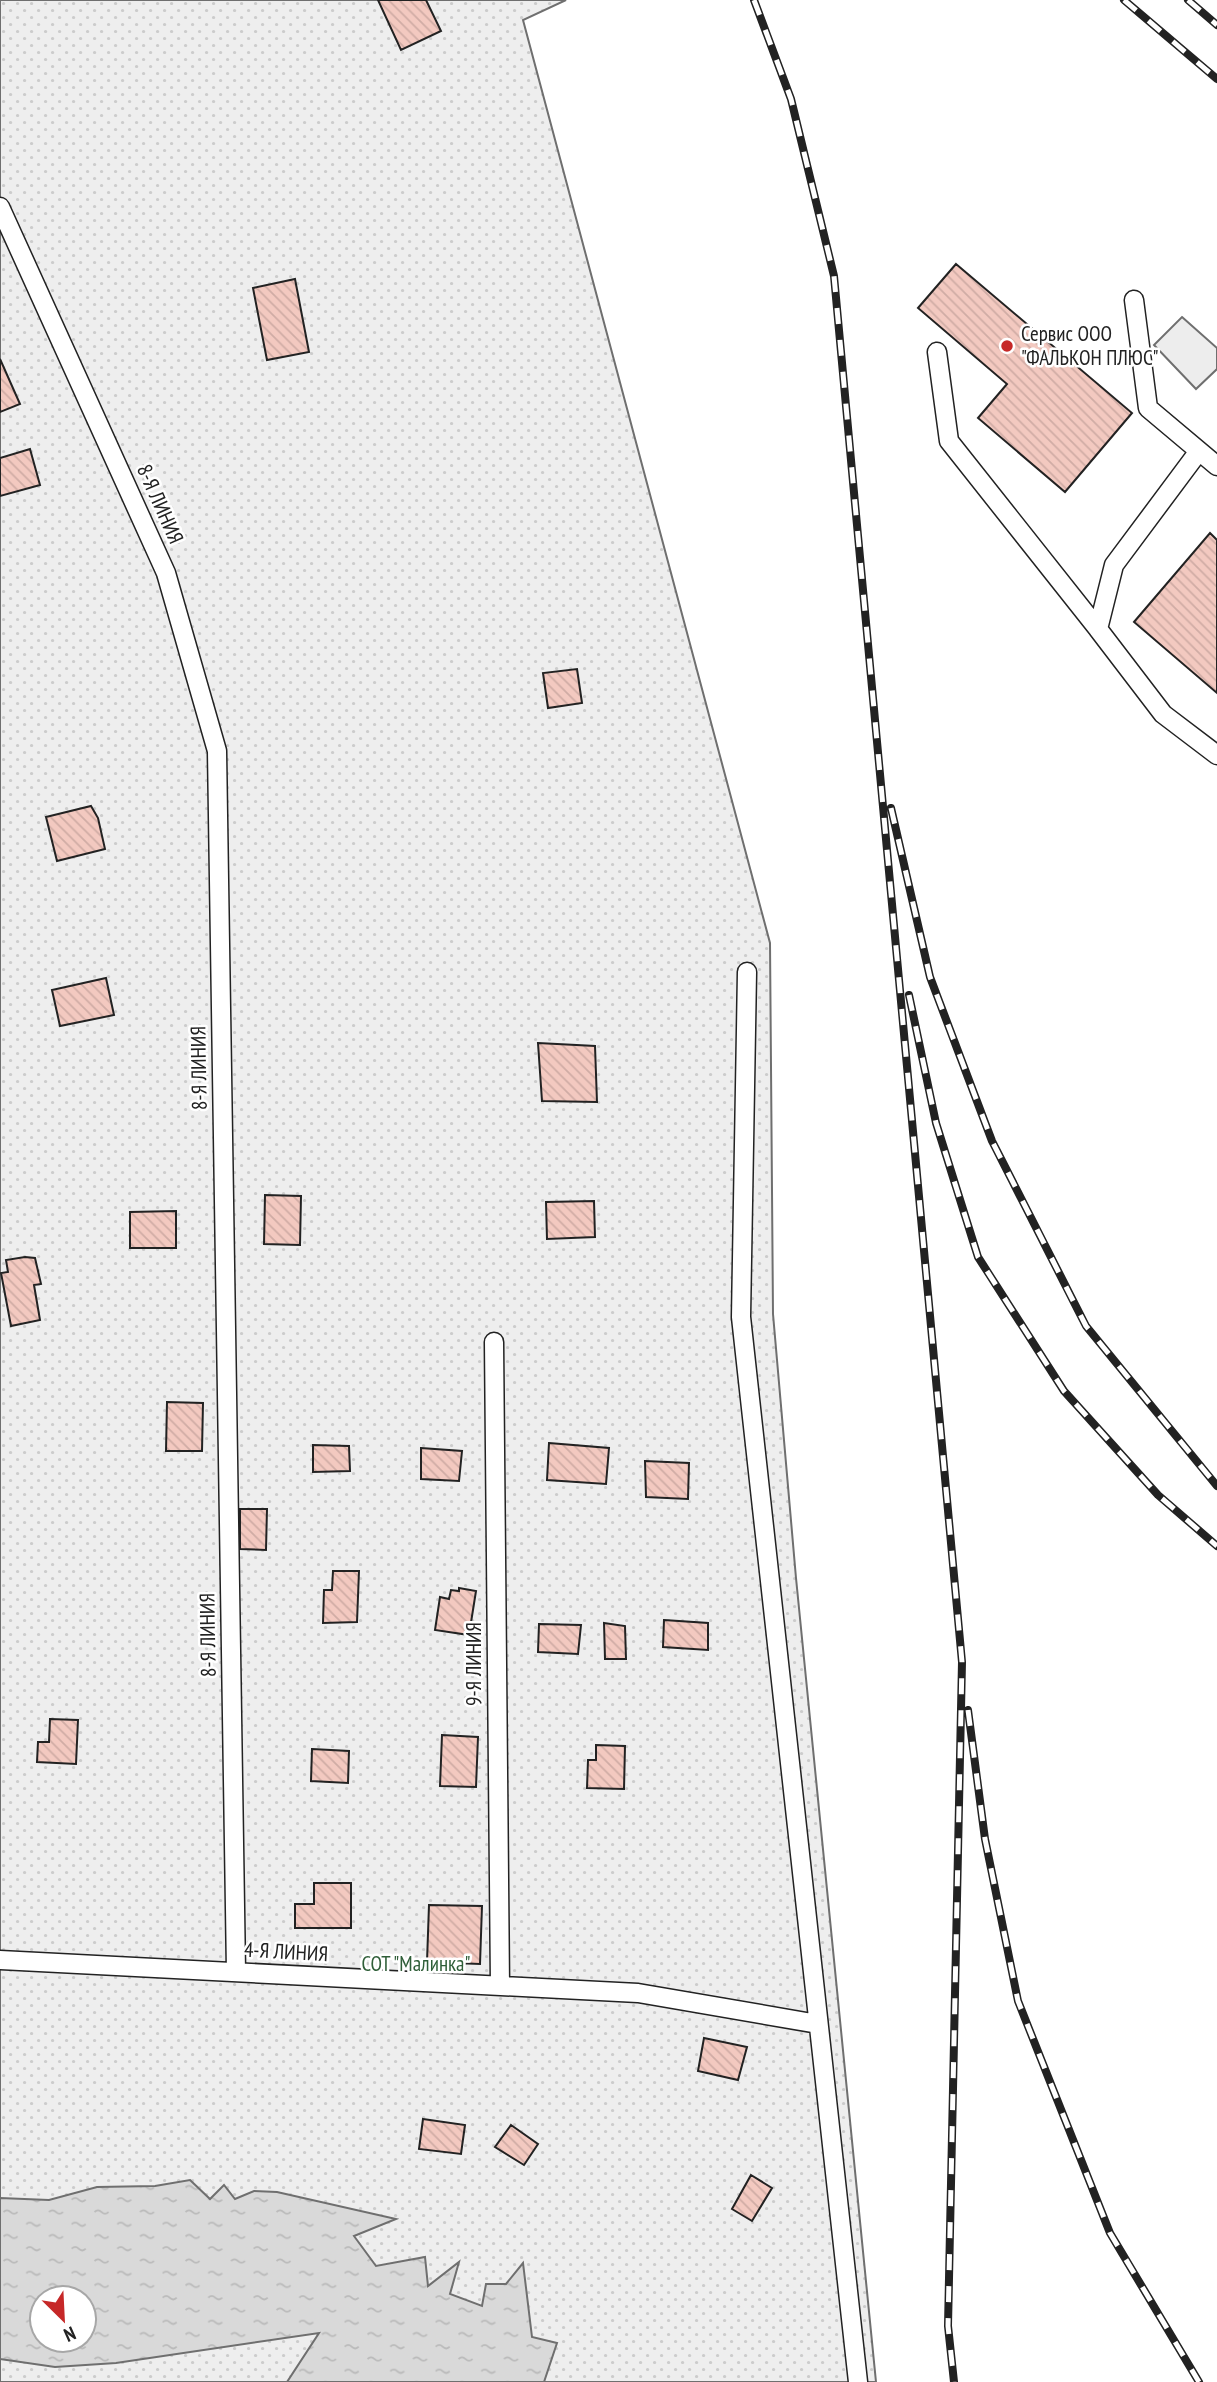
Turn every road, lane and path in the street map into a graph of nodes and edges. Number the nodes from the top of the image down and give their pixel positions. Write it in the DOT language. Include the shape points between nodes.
graph roads {
  1 [pos="0,207"];
  2 [pos="1134,300"];
  3 [pos="937,352"];
  4 [pos="1199,451"];
  5 [pos="1217,466"];
  6 [pos="1098,629"];
  7 [pos="1217,755"];
  8 [pos="747,972"];
  9 [pos="494,1342"];
  10 [pos="0,1960"];
  11 [pos="236,1972"];
  12 [pos="500,1986"];
  13 [pos="818,2024"];
  14 [pos="858,2382"];
  1 -- 11 [label="lane, 8-Я ЛИНИЯ" via="166,573 217,751"];
  2 -- 4 [label="lane" via="1148,408"];
  3 -- 6 [label="lane" via="949,441"];
  4 -- 5 [label="lane"];
  4 -- 6 [label="lane" via="1114,565"];
  6 -- 7 [label="lane" via="1163,714"];
  8 -- 13 [label="lane" via="741,1318"];
  9 -- 12 [label="lane, 9-Я ЛИНИЯ"];
  10 -- 11 [label="lane, 4-Я ЛИНИЯ"];
  11 -- 12 [label="lane, 4-Я ЛИНИЯ"];
  12 -- 13 [label="lane, 4-Я ЛИНИЯ" via="638,1993"];
  13 -- 14 [label="lane"];
}
